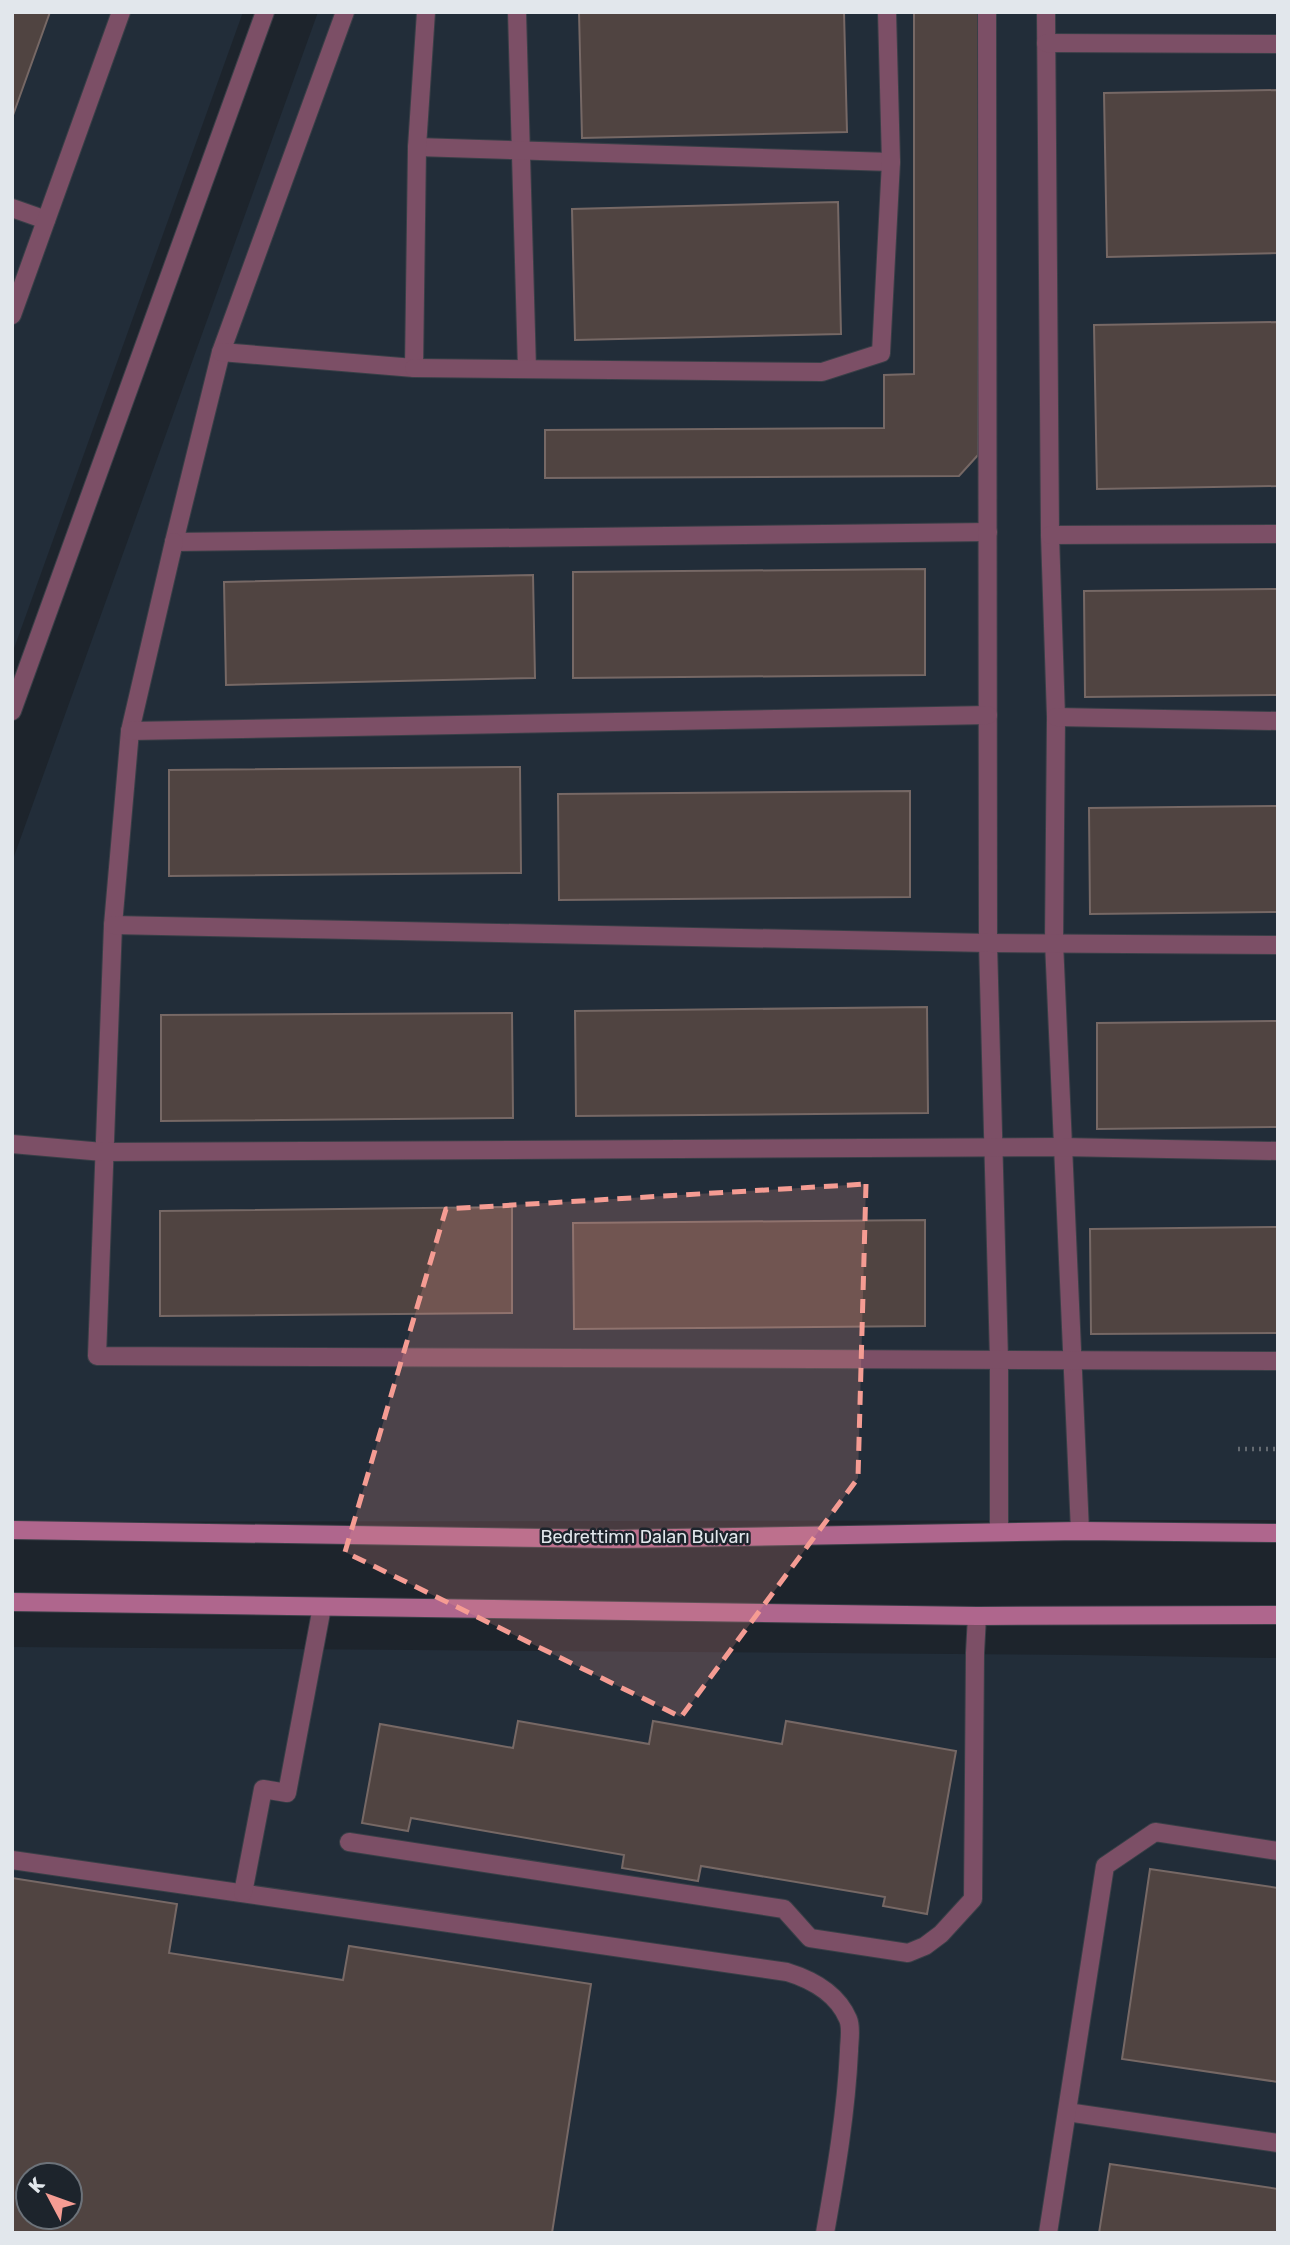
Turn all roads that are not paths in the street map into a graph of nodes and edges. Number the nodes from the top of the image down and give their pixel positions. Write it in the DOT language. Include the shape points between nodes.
graph roads {
  1 [pos="121,12"];
  2 [pos="265,12"];
  3 [pos="345,12"];
  4 [pos="426,12"];
  5 [pos="517,12"];
  6 [pos="887,12"];
  7 [pos="987,12"];
  8 [pos="1046,12"];
  9 [pos="1046,43"];
  10 [pos="1278,44"];
  11 [pos="418,147"];
  12 [pos="521,150"];
  13 [pos="891,162"];
  14 [pos="12,208"];
  15 [pos="46,220"];
  16 [pos="12,315"];
  17 [pos="221,352"];
  18 [pos="414,368"];
  19 [pos="527,369"];
  20 [pos="988,532"];
  21 [pos="1278,534"];
  22 [pos="1050,535"];
  23 [pos="174,542"];
  24 [pos="12,710"];
  25 [pos="988,715"];
  26 [pos="1056,717"];
  27 [pos="1278,721"];
  28 [pos="130,731"];
  29 [pos="113,925"];
  30 [pos="1054,942"];
  31 [pos="988,943"];
  32 [pos="1278,945"];
  33 [pos="12,1144"];
  34 [pos="1061,1147"];
  35 [pos="995,1148"];
  36 [pos="1278,1151"];
  37 [pos="103,1152"];
  38 [pos="999,1360"];
  39 [pos="1278,1361"];
  40 [pos="1073,1362"];
  41 [pos="12,1530"];
  42 [pos="1080,1531"];
  43 [pos="999,1532"];
  44 [pos="1278,1533"];
  45 [pos="12,1602"];
  46 [pos="322,1607"];
  47 [pos="1278,1615"];
  48 [pos="977,1616"];
  49 [pos="349,1842"];
  50 [pos="1278,1852"];
  51 [pos="12,1860"];
  52 [pos="243,1893"];
  53 [pos="1067,2112"];
  54 [pos="1278,2143"];
  55 [pos="825,2233"];
  56 [pos="1048,2233"];
  1 -- 15 [label="street"];
  2 -- 24 [label="street"];
  3 -- 17 [label="street"];
  4 -- 11 [label="street"];
  5 -- 12 [label="street"];
  6 -- 13 [label="street"];
  7 -- 20 [label="street"];
  8 -- 9 [label="street"];
  9 -- 10 [label="street"];
  9 -- 22 [label="street"];
  11 -- 12 [label="street"];
  11 -- 18 [label="street"];
  12 -- 13 [label="street"];
  12 -- 19 [label="street"];
  13 -- 19 [label="street" via="881,353 822,372"];
  14 -- 15 [label="street"];
  15 -- 16 [label="street"];
  17 -- 18 [label="street"];
  17 -- 23 [label="street"];
  18 -- 19 [label="street"];
  20 -- 23 [label="street"];
  20 -- 25 [label="street"];
  21 -- 22 [label="street"];
  22 -- 26 [label="street"];
  23 -- 28 [label="street"];
  25 -- 28 [label="street"];
  25 -- 31 [label="street"];
  26 -- 27 [label="street"];
  26 -- 30 [label="street"];
  28 -- 29 [label="street"];
  29 -- 31 [label="street"];
  29 -- 37 [label="street"];
  30 -- 31 [label="street"];
  30 -- 32 [label="street"];
  30 -- 34 [label="street"];
  31 -- 35 [label="street"];
  33 -- 37 [label="street"];
  34 -- 35 [label="street"];
  34 -- 36 [label="street"];
  34 -- 40 [label="street"];
  35 -- 37 [label="street"];
  35 -- 38 [label="street"];
  37 -- 38 [label="street" via="97,1356"];
  38 -- 40 [label="street"];
  38 -- 43 [label="street"];
  39 -- 40 [label="street"];
  40 -- 42 [label="street"];
  41 -- 43 [label="main road, Bedrettimn Dalan Bulvarı" via="616,1539"];
  42 -- 43 [label="main road, Bedrettimn Dalan Bulvarı"];
  42 -- 44 [label="main road, Bedrettimn Dalan Bulvarı"];
  45 -- 46 [label="main road"];
  46 -- 48 [label="main road"];
  46 -- 52 [label="street" via="287,1793 263,1788"];
  47 -- 48 [label="main road"];
  48 -- 49 [label="street" via="973,1899 941,1934 908,1953 810,1938 784,1909"];
  50 -- 53 [label="street" via="1155,1832 1105,1866"];
  51 -- 52 [label="street"];
  52 -- 55 [label="street" via="807,1978 841,2006 850,2022 841,2142"];
  53 -- 54 [label="street"];
  53 -- 56 [label="street"];
}
